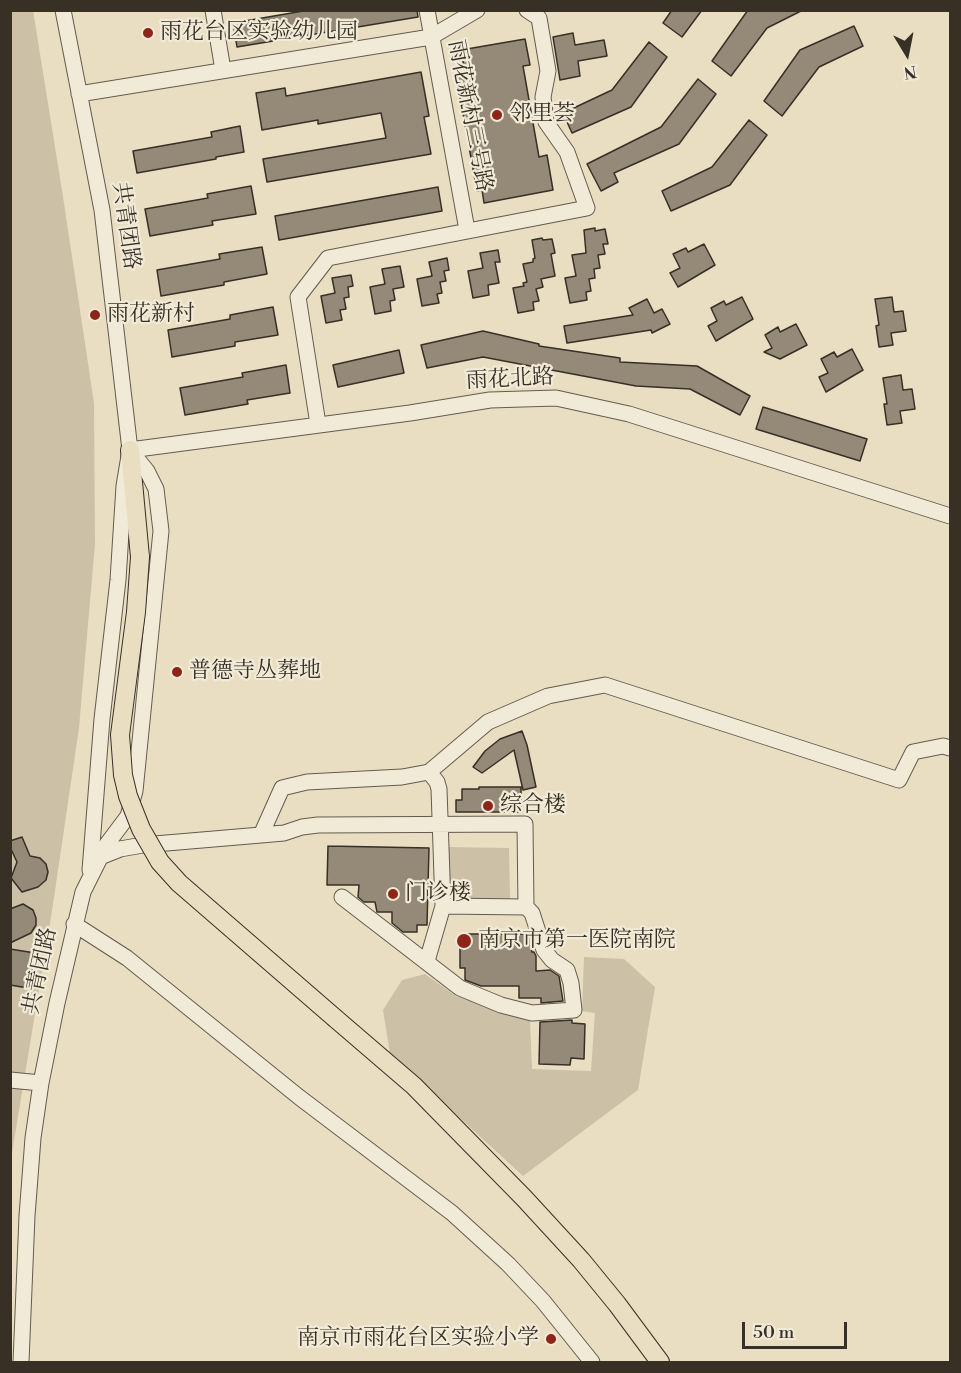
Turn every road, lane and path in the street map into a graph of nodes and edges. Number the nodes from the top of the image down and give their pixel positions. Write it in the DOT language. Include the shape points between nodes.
graph roads {
  1 [pos="63,10"];
  2 [pos="213,10"];
  3 [pos="427,10"];
  4 [pos="477,10"];
  5 [pos="527,10"];
  6 [pos="430,37"];
  7 [pos="223,70"];
  8 [pos="79,94"];
  9 [pos="467,230"];
  10 [pos="318,424"];
  11 [pos="130,450"];
  12 [pos="951,516"];
  13 [pos="951,748"];
  14 [pos="429,772"];
  15 [pos="441,824"];
  16 [pos="261,835"];
  17 [pos="100,857"];
  18 [pos="90,877"];
  19 [pos="342,897"];
  20 [pos="443,906"];
  21 [pos="526,907"];
  22 [pos="74,924"];
  23 [pos="427,961"];
  24 [pos="10,1080"];
  25 [pos="41,1083"];
  26 [pos="21,1362"];
  27 [pos="592,1362"];
  28 [pos="660,1362"];
  1 -- 8 [label="street, 共青团路"];
  2 -- 7 [label="street"];
  3 -- 6 [label="street, 雨花新村三号路"];
  4 -- 6 [label="street"];
  5 -- 9 [label="street" via="539,18 548,71 543,97 546,122 567,152 587,208"];
  6 -- 7 [label="street"];
  6 -- 9 [label="street, 雨花新村三号路"];
  7 -- 8 [label="street"];
  8 -- 11 [label="street, 共青团路" via="102,210"];
  9 -- 10 [label="street" via="328,258 298,297"];
  10 -- 11 [label="street, 雨花北路"];
  10 -- 12 [label="street, 雨花北路" via="490,400 556,398 629,414"];
  11 -- 17 [label="street, 共青团路" via="156,489 161,539 133,802"];
  11 -- 18 [label="street, 共青团路"];
  11 -- 28 [label="main road, bridge" via="140,557 120,735 123,775 141,830 160,862 180,883 414,1086 467,1138 581,1260"];
  13 -- 14 [label="street" via="913,752 899,780 605,685 548,696 488,722"];
  14 -- 15 [label="street" via="439,789"];
  14 -- 16 [label="street" via="307,782 282,788"];
  15 -- 16 [label="street" via="318,825"];
  15 -- 20 [label="street"];
  15 -- 21 [label="street" via="525,824"];
  16 -- 17 [label="street" via="143,845"];
  17 -- 18 [label="street, 共青团路"];
  18 -- 22 [label="street, 共青团路"];
  19 -- 23 [label="street"];
  20 -- 21 [label="street"];
  20 -- 23 [label="street"];
  21 -- 23 [label="street" via="532,913 544,950 567,970 574,1010 532,1013 501,1005 460,988"];
  22 -- 25 [label="street, 共青团路"];
  22 -- 27 [label="street" via="127,958 299,1097 452,1213 543,1301"];
  24 -- 25 [label="street"];
  25 -- 26 [label="street, 共青团路" via="27,1216"];
}
